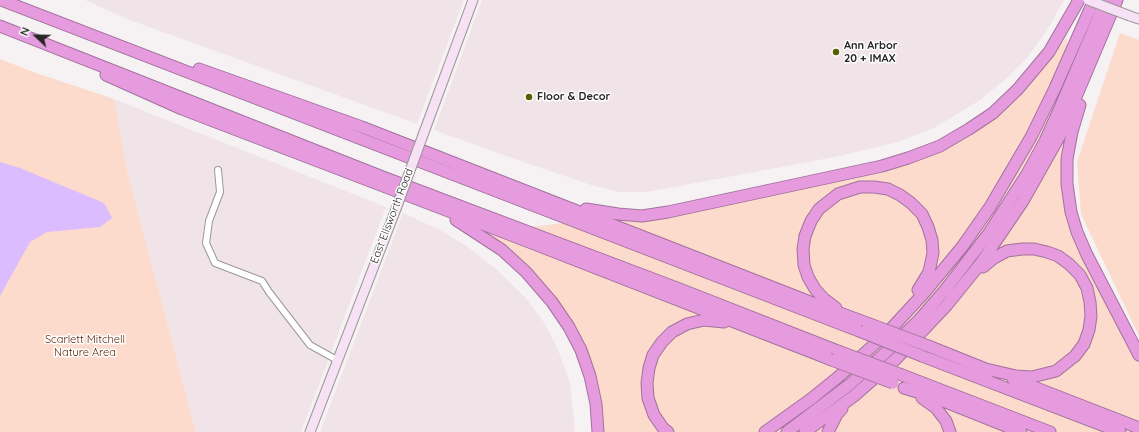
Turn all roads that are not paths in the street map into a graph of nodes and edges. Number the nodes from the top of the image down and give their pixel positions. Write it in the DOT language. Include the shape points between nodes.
graph roads {
  1 [pos="1,0"];
  2 [pos="473,0"];
  3 [pos="1079,0"];
  4 [pos="1088,0"];
  5 [pos="1094,0"];
  6 [pos="1106,0"];
  7 [pos="1117,0"];
  8 [pos="1135,18"];
  9 [pos="0,26"];
  10 [pos="104,40"];
  11 [pos="1099,42"];
  12 [pos="58,49"];
  13 [pos="218,170"];
  14 [pos="552,201"];
  15 [pos="424,202"];
  16 [pos="969,279"];
  17 [pos="849,316"];
  18 [pos="902,317"];
  19 [pos="746,326"];
  20 [pos="1139,354"];
  21 [pos="338,360"];
  22 [pos="986,369"];
  23 [pos="904,388"];
  24 [pos="854,396"];
  25 [pos="1139,428"];
  26 [pos="769,429"];
  27 [pos="310,432"];
  28 [pos="598,432"];
  29 [pos="668,432"];
  30 [pos="760,432"];
  31 [pos="787,432"];
  32 [pos="805,432"];
  33 [pos="828,432"];
  34 [pos="950,432"];
  35 [pos="1021,432"];
  36 [pos="1050,432"];
  37 [pos="1120,432"];
  1 -- 10 [label="highway"];
  2 -- 21 [label="main road, East Ellsworth Road, bridge"];
  3 -- 14 [label="highway" via="1049,52 1018,89 993,112 940,146 908,158 859,171 642,216 594,211"];
  4 -- 8 [label="main road, bridge"];
  5 -- 18 [label="highway" via="1055,88 1012,171 962,247"];
  6 -- 31 [label="highway" via="1044,141 1027,174 989,233 918,321 849,385"];
  7 -- 11 [label="highway"];
  9 -- 12 [label="highway"];
  10 -- 14 [label="highway" via="150,51 362,127"];
  10 -- 37 [label="highway, bridge"];
  11 -- 16 [label="highway" via="1059,137 1040,173"];
  11 -- 20 [label="highway" via="1093,70 1072,132 1067,159 1067,184 1077,232"];
  12 -- 15 [label="highway" via="90,68 182,109"];
  12 -- 36 [label="highway, bridge" via="383,177"];
  13 -- 21 [label="street" via="220,192 209,221 206,243 215,263 262,281 310,345"];
  14 -- 17 [label="highway"];
  15 -- 19 [label="highway"];
  15 -- 28 [label="highway" via="464,224 502,250 526,272 552,302 581,350 596,404"];
  16 -- 22 [label="highway" via="988,261 1007,251 1034,249 1058,256 1069,264 1080,275 1087,288 1090,302 1091,316 1084,344 1075,356 1056,371 1032,377"];
  16 -- 24 [label="highway" via="896,359"];
  17 -- 18 [label="highway" via="824,299 808,277 804,265 805,236 814,215 831,198 860,187 874,187 900,195 911,203 922,214 932,240 932,259 927,278 906,306"];
  17 -- 22 [label="highway, bridge"];
  18 -- 26 [label="highway" via="837,378"];
  19 -- 23 [label="highway, bridge"];
  19 -- 29 [label="highway" via="704,320 687,324 672,332 662,342 653,355 646,383 654,415"];
  21 -- 27 [label="main road, East Ellsworth Road"];
  22 -- 25 [label="highway"];
  23 -- 34 [label="highway" via="936,408 946,421"];
  23 -- 35 [label="highway"];
  24 -- 32 [label="highway"];
  24 -- 33 [label="highway" via="837,414"];
  26 -- 30 [label="highway"];
}
